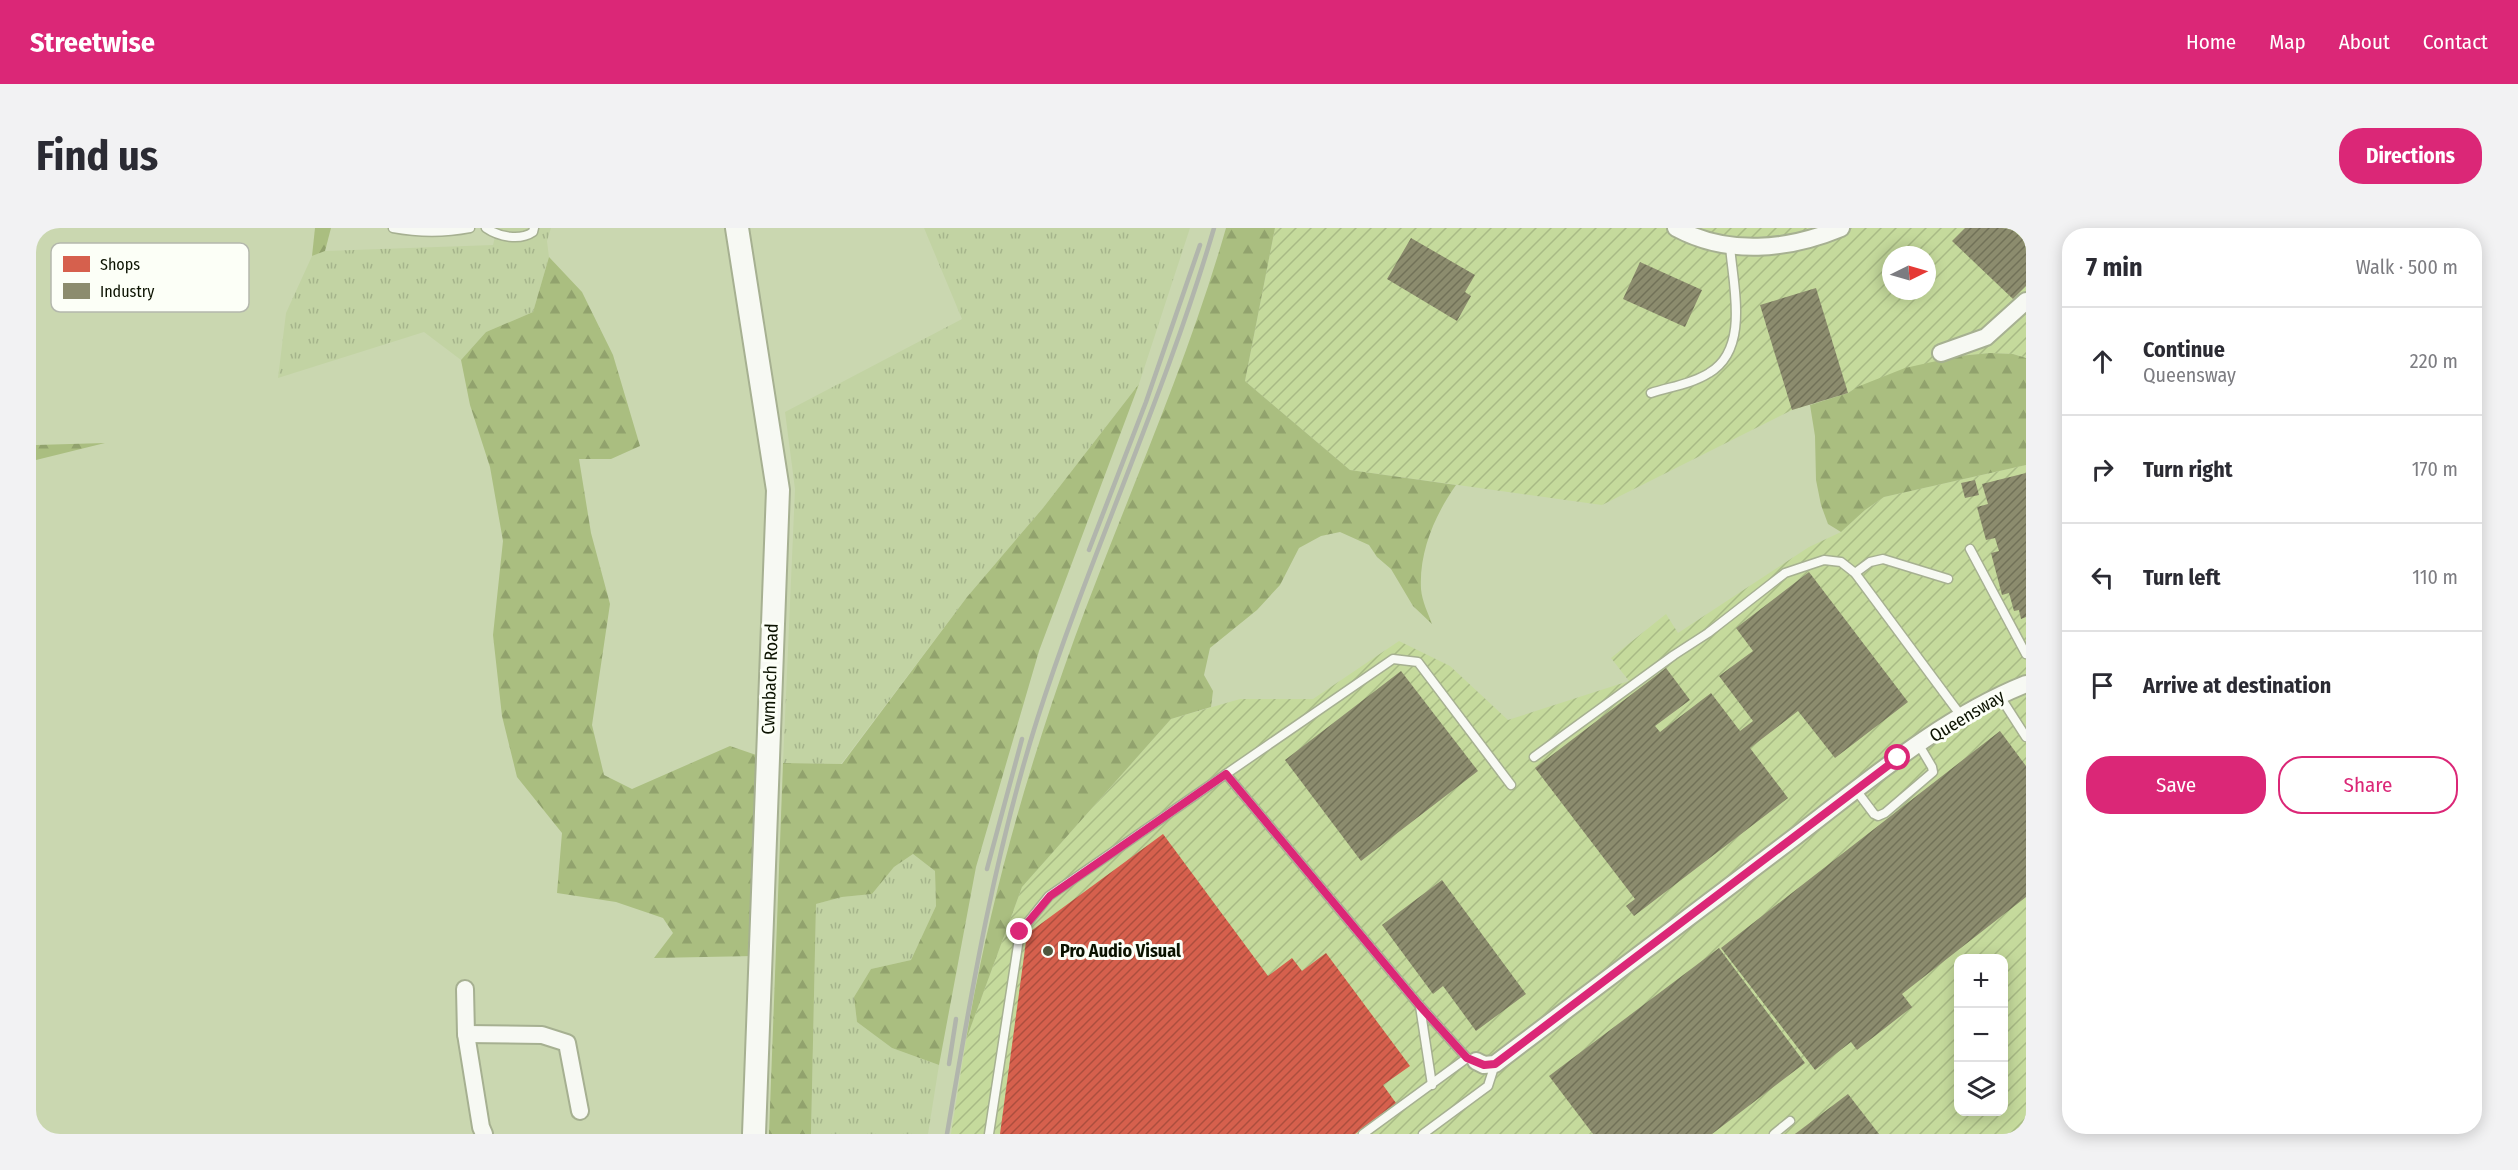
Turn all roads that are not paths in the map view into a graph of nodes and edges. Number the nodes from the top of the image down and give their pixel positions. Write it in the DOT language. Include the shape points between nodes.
graph roads {
  1 [pos="393,228"];
  2 [pos="470,228"];
  3 [pos="486,228"];
  4 [pos="534,228"];
  5 [pos="737,228"];
  6 [pos="1676,228"];
  7 [pos="1841,228"];
  8 [pos="1730,246"];
  9 [pos="2026,301"];
  10 [pos="1941,353"];
  11 [pos="1651,393"];
  12 [pos="1970,549"];
  13 [pos="1855,573"];
  14 [pos="1948,579"];
  15 [pos="2026,654"];
  16 [pos="2026,684"];
  17 [pos="1999,695"];
  18 [pos="1962,717"];
  19 [pos="2026,737"];
  20 [pos="1919,745"];
  21 [pos="1534,757"];
  22 [pos="1226,774"];
  23 [pos="1511,785"];
  24 [pos="1856,790"];
  25 [pos="465,989"];
  26 [pos="1420,1006"];
  27 [pos="466,1034"];
  28 [pos="1471,1060"];
  29 [pos="1495,1064"];
  30 [pos="1432,1085"];
  31 [pos="580,1112"];
  32 [pos="1790,1121"];
  33 [pos="484,1134"];
  34 [pos="754,1134"];
  35 [pos="989,1134"];
  36 [pos="1363,1134"];
  37 [pos="1423,1134"];
  38 [pos="1774,1134"];
  1 -- 2 [label="lane" via="419,232"];
  3 -- 4 [label="lane" via="519,237 527,236"];
  5 -- 34 [label="main road, Cwmbach Road" via="778,490"];
  6 -- 8 [label="street"];
  7 -- 8 [label="street" via="1781,245"];
  8 -- 11 [label="lane" via="1735,315 1730,349 1709,373"];
  9 -- 10 [label="street" via="1986,337"];
  12 -- 15 [label="lane"];
  13 -- 14 [label="lane" via="1870,562 1883,559"];
  13 -- 18 [label="lane"];
  13 -- 21 [label="lane" via="1841,562 1824,560 1785,573"];
  16 -- 17 [label="street, Queensway"];
  17 -- 18 [label="street, Queensway"];
  17 -- 19 [label="lane"];
  18 -- 20 [label="street, Queensway"];
  20 -- 24 [label="street, Queensway"];
  20 -- 24 [label="lane" via="1932,772 1885,813 1874,814"];
  22 -- 23 [label="lane" via="1393,659 1418,662"];
  22 -- 26 [label="lane"];
  22 -- 35 [label="lane" via="1050,896 1020,932"];
  24 -- 29 [label="street, Queensway"];
  25 -- 27 [label="street"];
  26 -- 28 [label="lane"];
  26 -- 30 [label="lane"];
  27 -- 31 [label="street" via="542,1035 567,1043"];
  27 -- 33 [label="street"];
  28 -- 29 [label="street"];
  28 -- 30 [label="lane"];
  29 -- 37 [label="lane" via="1488,1086"];
  30 -- 36 [label="lane"];
  32 -- 38 [label="lane"];
}
